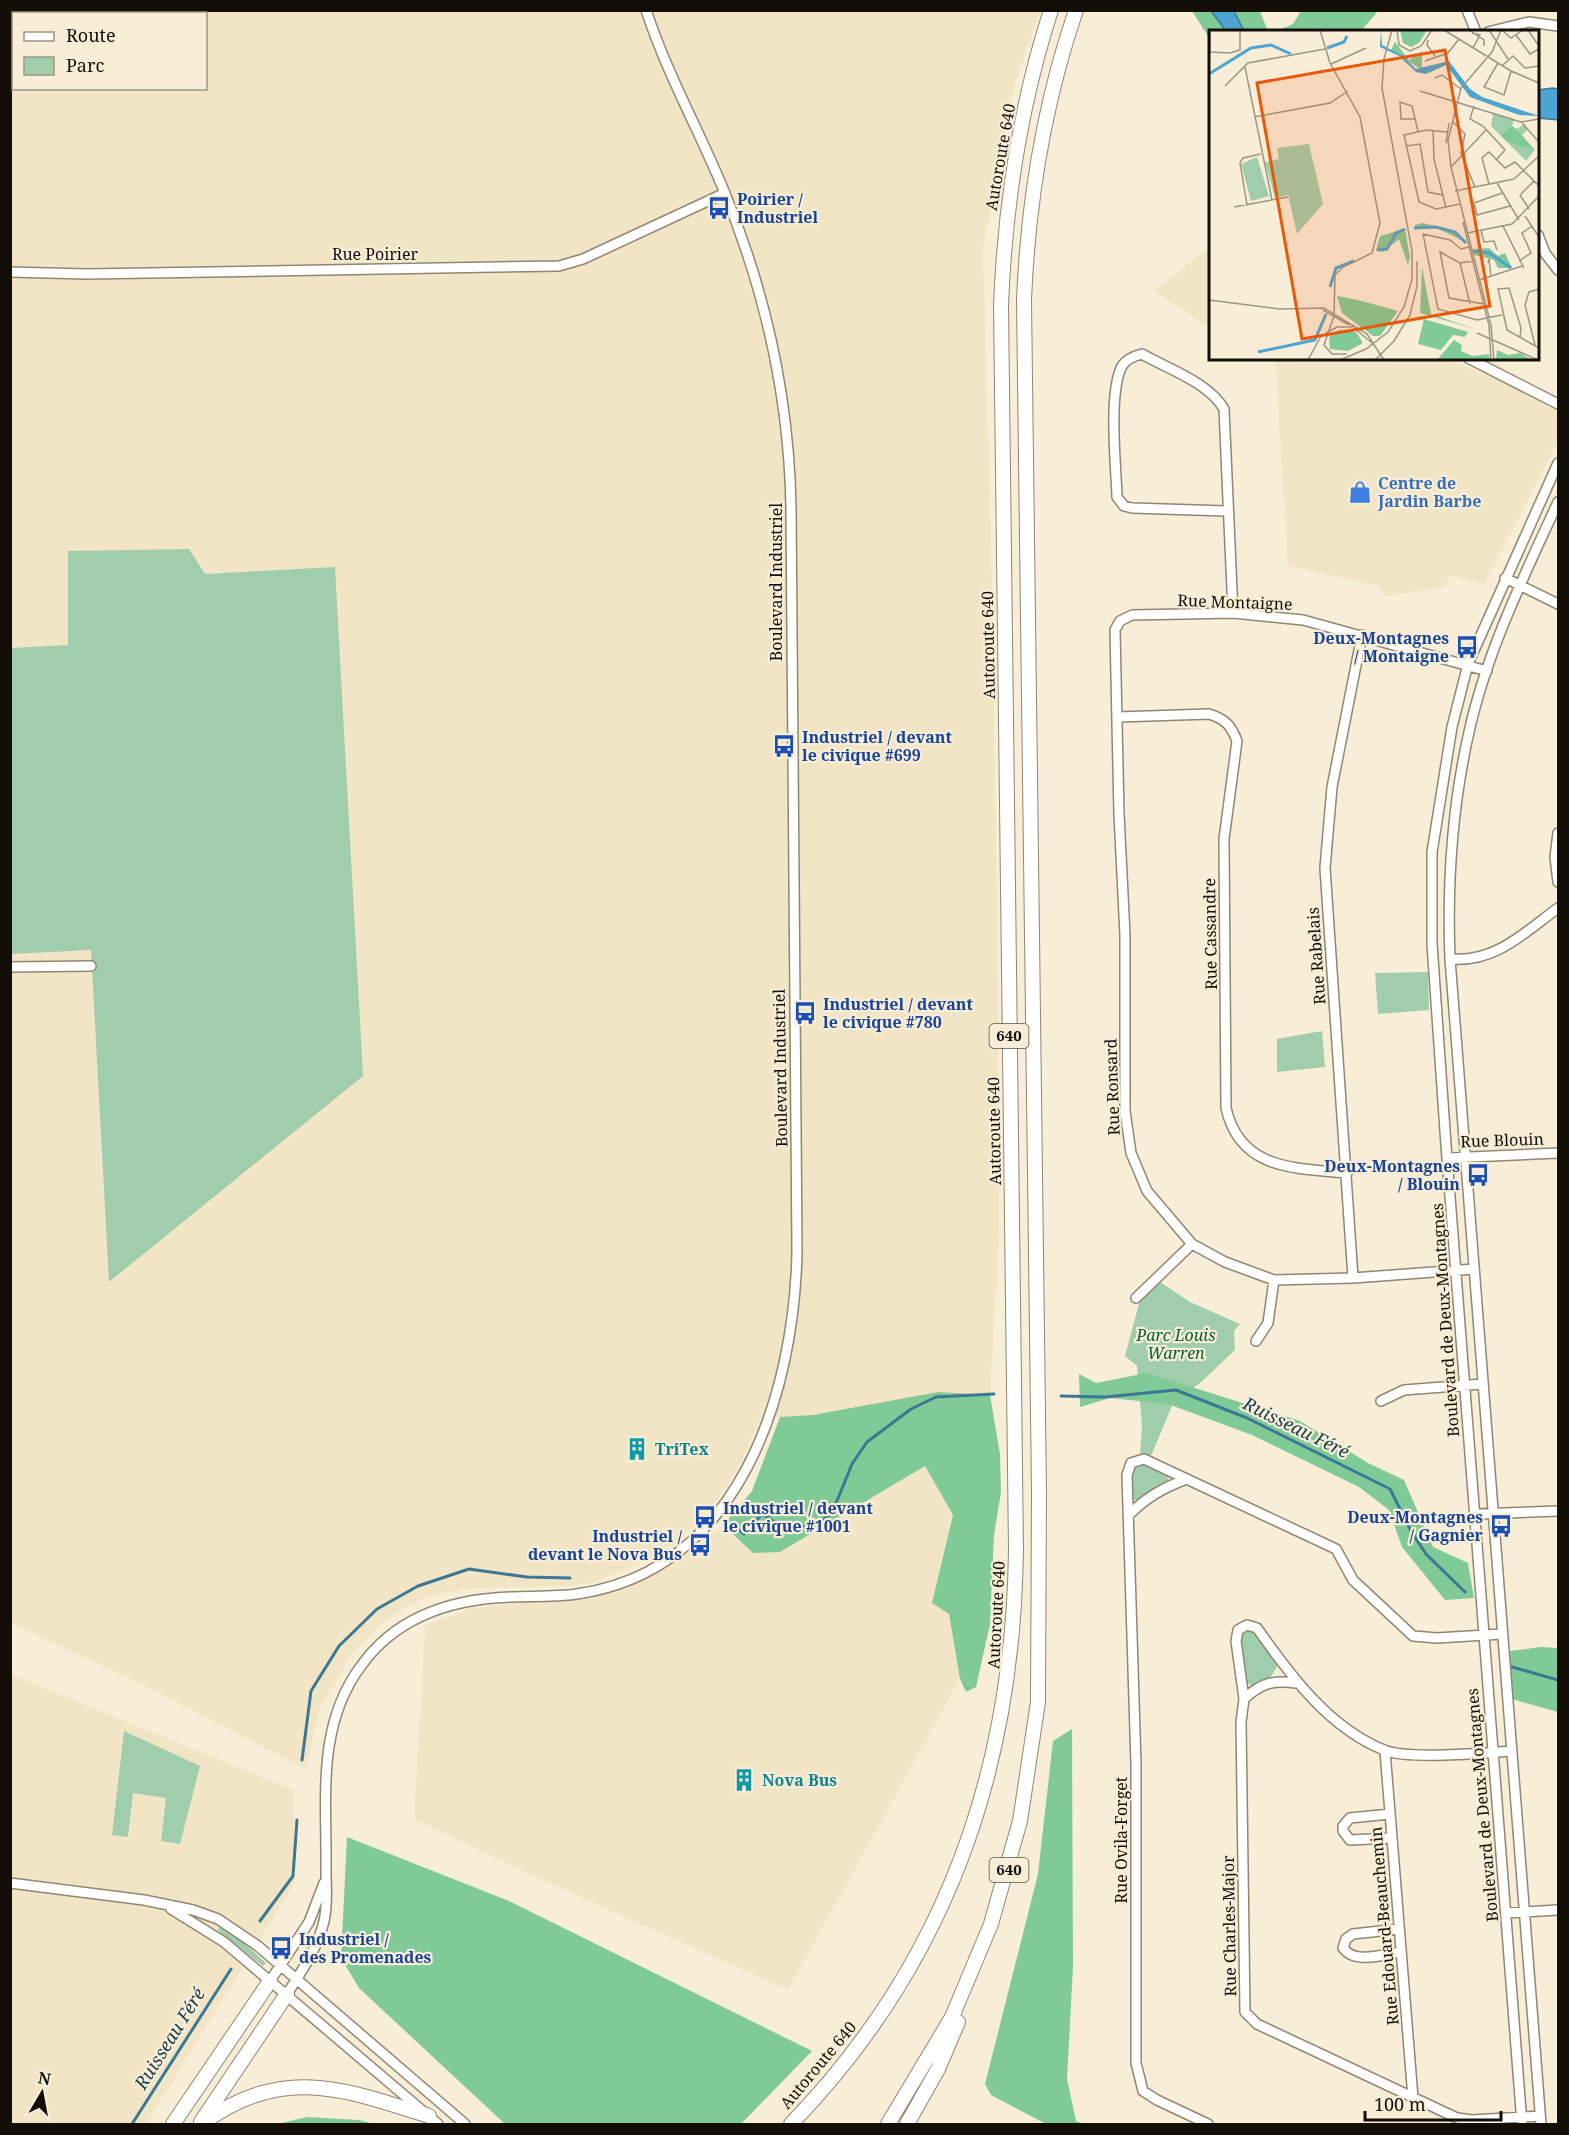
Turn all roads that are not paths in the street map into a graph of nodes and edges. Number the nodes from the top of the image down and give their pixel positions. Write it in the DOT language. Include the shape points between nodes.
graph roads {
  1 [pos="646,10"];
  2 [pos="1051,10"];
  3 [pos="1076,10"];
  4 [pos="1467,10"];
  5 [pos="1558,26"];
  6 [pos="1475,30"];
  7 [pos="1496,30"];
  8 [pos="725,193"];
  9 [pos="1539,238"];
  10 [pos="1558,270"];
  11 [pos="10,272"];
  12 [pos="1472,360"];
  13 [pos="1558,404"];
  14 [pos="1558,463"];
  15 [pos="1558,502"];
  16 [pos="1227,511"];
  17 [pos="1505,578"];
  18 [pos="1519,586"];
  19 [pos="1558,604"];
  20 [pos="1233,614"];
  21 [pos="1120,621"];
  22 [pos="1362,635"];
  23 [pos="1468,664"];
  24 [pos="1487,671"];
  25 [pos="1118,717"];
  26 [pos="1558,833"];
  27 [pos="1558,882"];
  28 [pos="1558,909"];
  29 [pos="1450,959"];
  30 [pos="91,966"];
  31 [pos="10,967"];
  32 [pos="1558,1153"];
  33 [pos="1465,1156"];
  34 [pos="1448,1158"];
  35 [pos="1347,1173"];
  36 [pos="1192,1244"];
  37 [pos="1456,1269"];
  38 [pos="1474,1269"];
  39 [pos="1353,1278"];
  40 [pos="1274,1280"];
  41 [pos="1136,1298"];
  42 [pos="1256,1341"];
  43 [pos="1465,1384"];
  44 [pos="1482,1384"];
  45 [pos="1381,1401"];
  46 [pos="1187,1479"];
  47 [pos="1558,1511"];
  48 [pos="1475,1514"];
  49 [pos="1493,1514"];
  50 [pos="1129,1515"];
  51 [pos="1502,1634"];
  52 [pos="1483,1635"];
  53 [pos="1296,1683"];
  54 [pos="1244,1699"];
  55 [pos="1385,1751"];
  56 [pos="1512,1751"];
  57 [pos="1493,1752"];
  58 [pos="1390,1814"];
  59 [pos="1392,1838"];
  60 [pos="326,1875"];
  61 [pos="10,1883"];
  62 [pos="154,1903"];
  63 [pos="1558,1910"];
  64 [pos="1524,1912"];
  65 [pos="1506,1913"];
  66 [pos="1399,1929"];
  67 [pos="1401,1952"];
  68 [pos="280,1965"];
  69 [pos="297,1978"];
  70 [pos="270,1981"];
  71 [pos="286,1994"];
  72 [pos="932,2066"];
  73 [pos="1413,2098"];
  74 [pos="433,2120"];
  75 [pos="1540,2120"];
  76 [pos="1522,2121"];
  77 [pos="173,2124"];
  78 [pos="200,2124"];
  79 [pos="465,2124"];
  80 [pos="791,2124"];
  81 [pos="888,2124"];
  82 [pos="907,2124"];
  83 [pos="1208,2124"];
  1 -- 8 [label="street, Boulevard Industriel" via="671,78"];
  2 -- 80 [label="highway, Autoroute 640 / 640" via="1032,74 1013,168 1001,305 1016,1551 1012,1642 994,1755 970,1836 926,1938 866,2035"];
  3 -- 72 [label="highway, 640" via="1040,148 1028,232 1024,300 1039,1687 1032,1756 1007,1876 980,1955"];
  4 -- 6 [label="street"];
  5 -- 7 [label="street" via="1526,22"];
  8 -- 11 [label="street, Rue Poirier" via="583,259 559,266"];
  8 -- 60 [label="street, Boulevard Industriel" via="768,321 781,378 789,451 797,1252 785,1362 765,1431 742,1479 715,1516 674,1554 636,1577 599,1590 486,1599 441,1608 403,1625 373,1650 344,1692 330,1734 326,1762"];
  9 -- 10 [label="street" via="1545,254"];
  12 -- 13 [label="street"];
  14 -- 17 [label="street, Boulevard de Deux-Montagnes"];
  15 -- 18 [label="street, Boulevard de Deux-Montagnes"];
  16 -- 16 [label="street" via="1224,410 1216,397 1142,354 1133,356 1123,365 1115,397 1117,497 1131,508"];
  16 -- 20 [label="street"];
  17 -- 18 [label="street"];
  17 -- 23 [label="street, Boulevard de Deux-Montagnes"];
  18 -- 19 [label="street"];
  18 -- 24 [label="street, Boulevard de Deux-Montagnes"];
  20 -- 21 [label="street, Rue Montaigne" via="1132,615"];
  20 -- 22 [label="street, Rue Montaigne" via="1303,620"];
  21 -- 25 [label="street, Rue Ronsard" via="1115,630"];
  22 -- 23 [label="street, Rue Montaigne"];
  22 -- 35 [label="street, Rue Rabelais" via="1332,787 1325,867"];
  23 -- 24 [label="street, Rue Montaigne"];
  23 -- 34 [label="street, Boulevard de Deux-Montagnes" via="1452,727 1432,852 1432,944"];
  24 -- 29 [label="street, Boulevard de Deux-Montagnes" via="1469,731 1454,815 1448,897"];
  25 -- 35 [label="street, Rue Cassandre" via="1209,714 1222,718 1232,728 1237,741 1224,839 1230,1125 1239,1142 1279,1166"];
  25 -- 36 [label="street, Rue Ronsard" via="1125,935 1125,1111 1129,1143 1147,1191"];
  26 -- 27 [label="street"];
  28 -- 29 [label="street" via="1497,952 1480,958"];
  29 -- 33 [label="street, Boulevard de Deux-Montagnes"];
  30 -- 31 [label="street"];
  32 -- 33 [label="street, Rue Blouin"];
  33 -- 34 [label="street, Rue Blouin"];
  33 -- 38 [label="street, Boulevard de Deux-Montagnes"];
  34 -- 37 [label="street, Boulevard de Deux-Montagnes"];
  35 -- 39 [label="street, Rue Rabelais"];
  36 -- 40 [label="street, Rue Ronsard" via="1225,1262"];
  36 -- 41 [label="street"];
  37 -- 38 [label="street, Rue Ronsard"];
  37 -- 39 [label="street, Rue Ronsard"];
  37 -- 43 [label="street, Boulevard de Deux-Montagnes"];
  38 -- 44 [label="street, Boulevard de Deux-Montagnes"];
  39 -- 40 [label="street, Rue Ronsard"];
  40 -- 42 [label="street" via="1268,1323"];
  43 -- 44 [label="street"];
  43 -- 45 [label="street" via="1404,1390"];
  43 -- 48 [label="street, Boulevard de Deux-Montagnes"];
  44 -- 49 [label="street, Boulevard de Deux-Montagnes"];
  46 -- 50 [label="street" via="1166,1486"];
  46 -- 50 [label="street, Rue Ovila-Forget" via="1144,1459 1131,1463 1127,1475"];
  46 -- 52 [label="street, Rue Ovila-Forget" via="1336,1549 1353,1580 1413,1636"];
  47 -- 49 [label="street"];
  48 -- 49 [label="street"];
  48 -- 52 [label="street, Boulevard de Deux-Montagnes"];
  49 -- 51 [label="street, Boulevard de Deux-Montagnes"];
  50 -- 83 [label="street, Rue Ovila-Forget" via="1136,1764 1136,2063 1143,2091"];
  51 -- 52 [label="street, Rue Ovila-Forget"];
  51 -- 56 [label="street, Boulevard de Deux-Montagnes"];
  52 -- 57 [label="street, Boulevard de Deux-Montagnes"];
  53 -- 54 [label="street" via="1268,1682"];
  53 -- 54 [label="street, Rue Charles-Major" via="1257,1628 1247,1625 1238,1630 1236,1641"];
  53 -- 55 [label="street, Rue Charles-Major" via="1344,1726"];
  54 -- 73 [label="street, Rue Charles-Major" via="1241,1722 1245,2012 1257,2024"];
  55 -- 57 [label="street, Rue Charles-Major"];
  55 -- 58 [label="street, Rue Edouard-Beauchemin"];
  56 -- 57 [label="street, Rue Charles-Major"];
  56 -- 64 [label="street, Boulevard de Deux-Montagnes"];
  57 -- 65 [label="street, Boulevard de Deux-Montagnes"];
  58 -- 59 [label="street, Rue Edouard-Beauchemin"];
  58 -- 59 [label="street" via="1350,1818 1343,1832 1350,1840 1358,1841"];
  59 -- 66 [label="street, Rue Edouard-Beauchemin"];
  60 -- 68 [label="street, Boulevard Industriel" via="310,1919"];
  60 -- 69 [label="street, Boulevard Industriel" via="322,1928"];
  61 -- 62 [label="street"];
  62 -- 68 [label="street" via="218,1918"];
  62 -- 70 [label="street" via="198,1924"];
  63 -- 64 [label="street"];
  64 -- 65 [label="street"];
  64 -- 75 [label="street, Boulevard de Deux-Montagnes"];
  65 -- 76 [label="street, Boulevard de Deux-Montagnes"];
  66 -- 67 [label="street, Rue Edouard-Beauchemin"];
  66 -- 67 [label="street" via="1353,1934 1343,1948 1361,1958"];
  67 -- 73 [label="street, Rue Edouard-Beauchemin"];
  68 -- 69 [label="street"];
  68 -- 70 [label="street, Boulevard Industriel"];
  69 -- 71 [label="street, Boulevard Industriel"];
  69 -- 79 [label="street"];
  70 -- 71 [label="street"];
  70 -- 77 [label="highway"];
  71 -- 74 [label="street"];
  71 -- 78 [label="highway"];
  72 -- 81 [label="highway, 640"];
  72 -- 82 [label="highway"];
  73 -- 76 [label="street, Rue Charles-Major" via="1457,2118"];
  74 -- 78 [label="highway" via="356,2092 310,2087 252,2095 226,2106"];
  75 -- 76 [label="street, Rue Charles-Major"];
}
